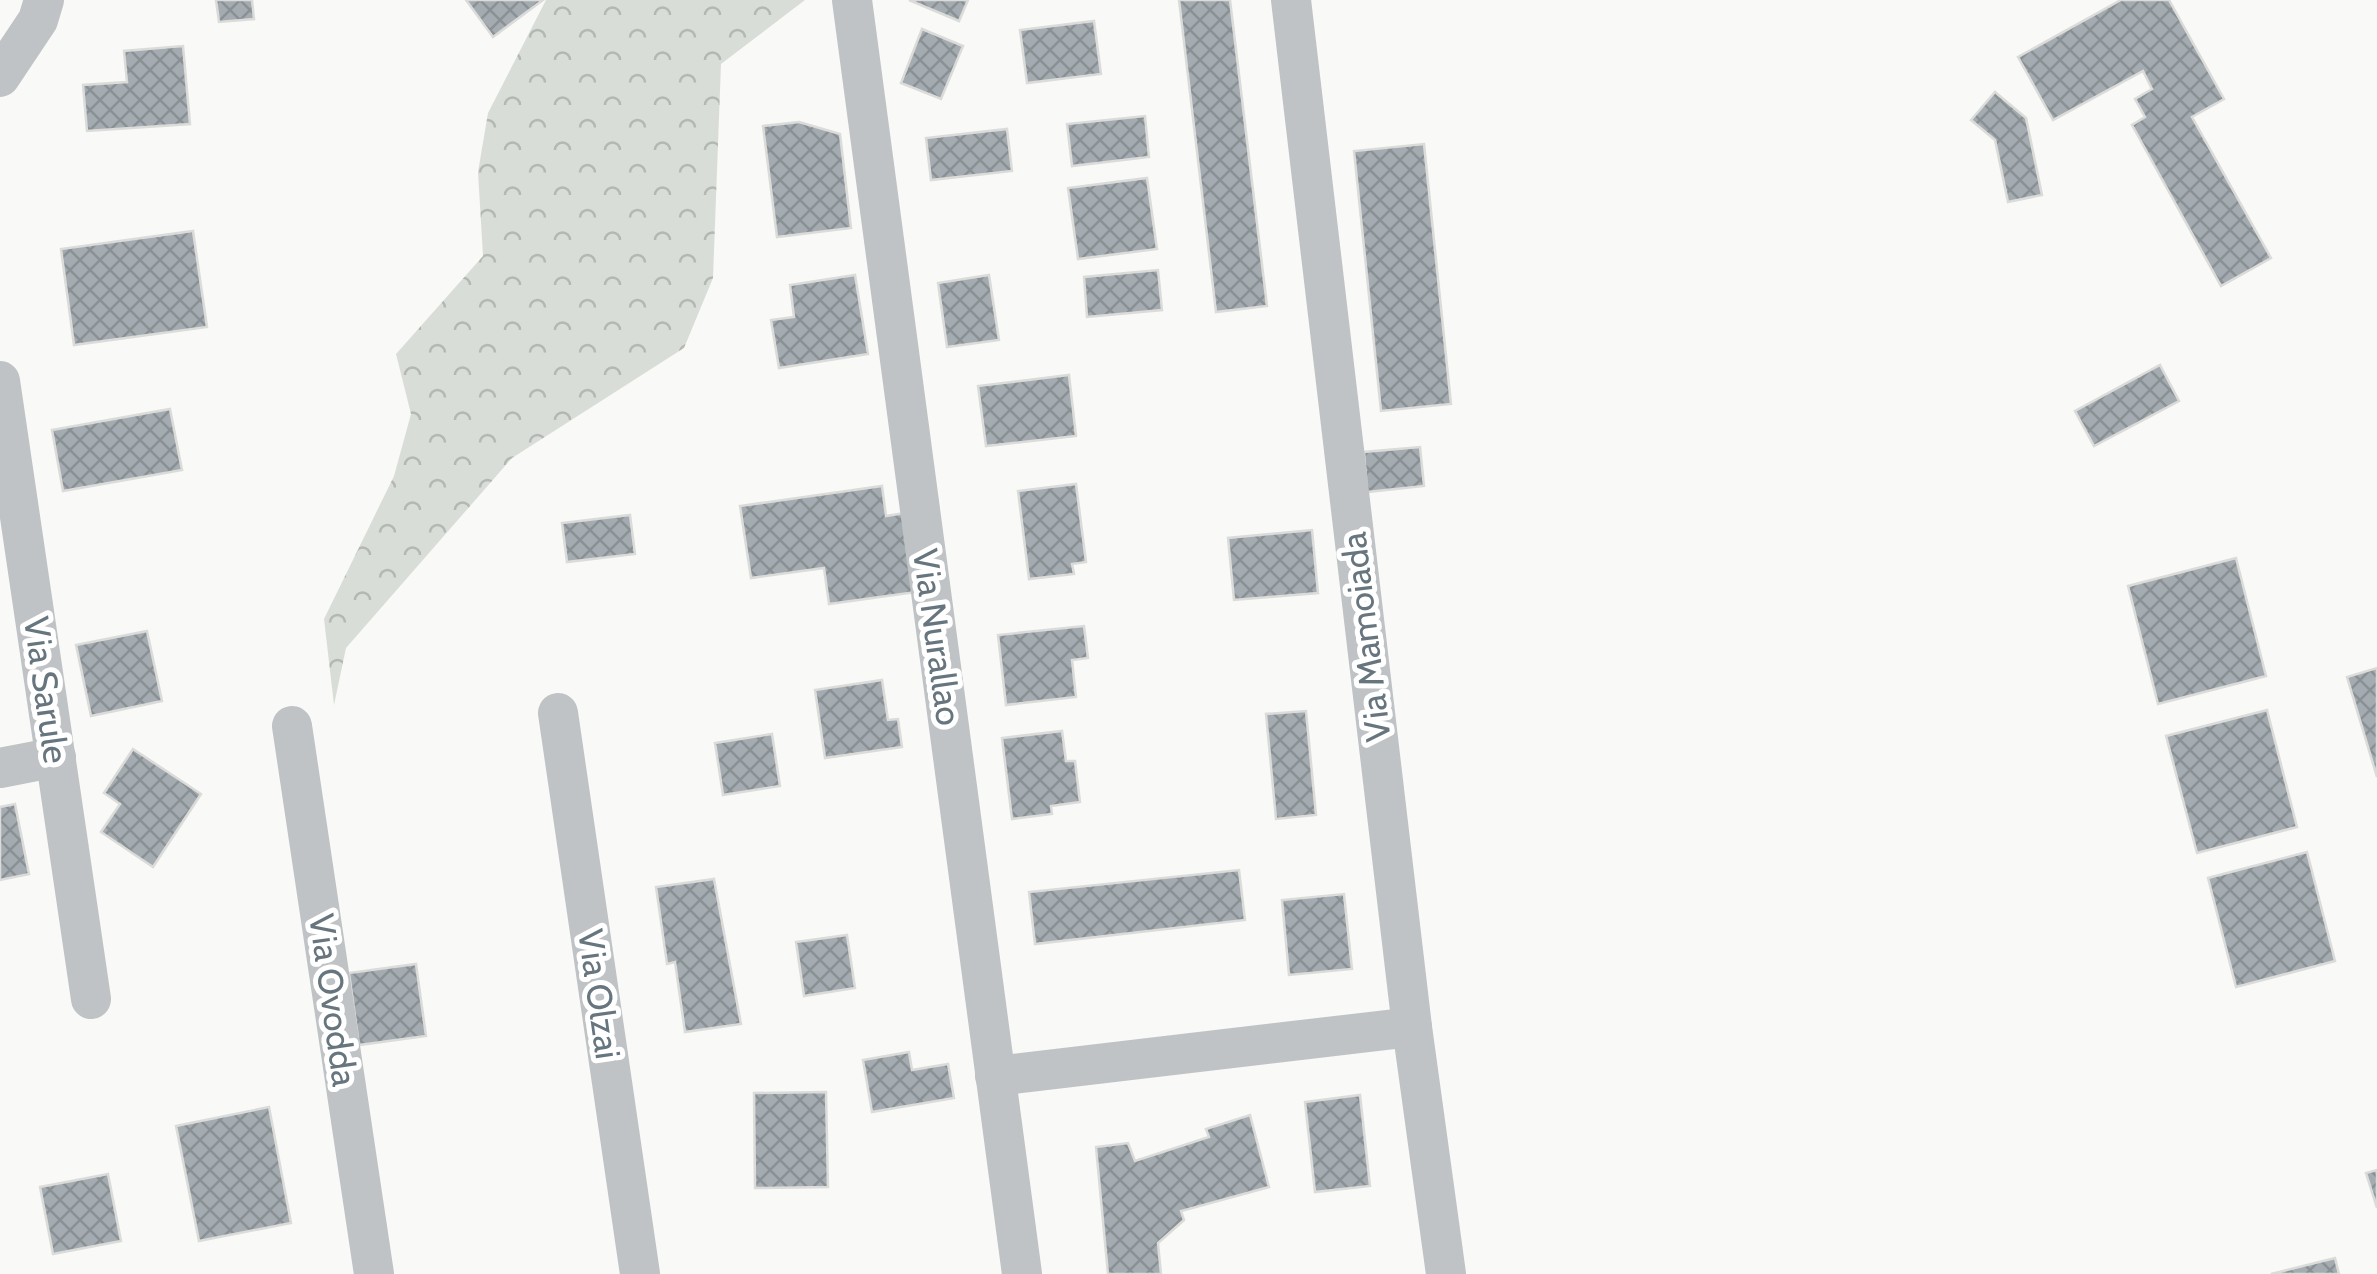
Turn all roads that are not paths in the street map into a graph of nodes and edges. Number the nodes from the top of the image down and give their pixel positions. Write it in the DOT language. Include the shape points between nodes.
graph roads {
  1 [pos="44,0"];
  2 [pos="852,0"];
  3 [pos="1291,0"];
  4 [pos="0,77"];
  5 [pos="0,381"];
  6 [pos="558,713"];
  7 [pos="292,726"];
  8 [pos="56,757"];
  9 [pos="0,768"];
  10 [pos="91,1000"];
  11 [pos="1412,1027"];
  12 [pos="995,1076"];
  13 [pos="374,1274"];
  14 [pos="640,1274"];
  15 [pos="1022,1274"];
  16 [pos="1446,1274"];
  1 -- 4 [label="street"];
  2 -- 12 [label="street, Via Nurallao"];
  3 -- 11 [label="street, Via Mamoiada"];
  5 -- 8 [label="street, Via Sarule"];
  6 -- 14 [label="street, Via Olzai"];
  7 -- 13 [label="street, Via Ovodda"];
  8 -- 9 [label="street"];
  8 -- 10 [label="street, Via Sarule"];
  11 -- 12 [label="street"];
  11 -- 16 [label="street, Via Mamoiada"];
  12 -- 15 [label="street, Via Nurallao"];
}
